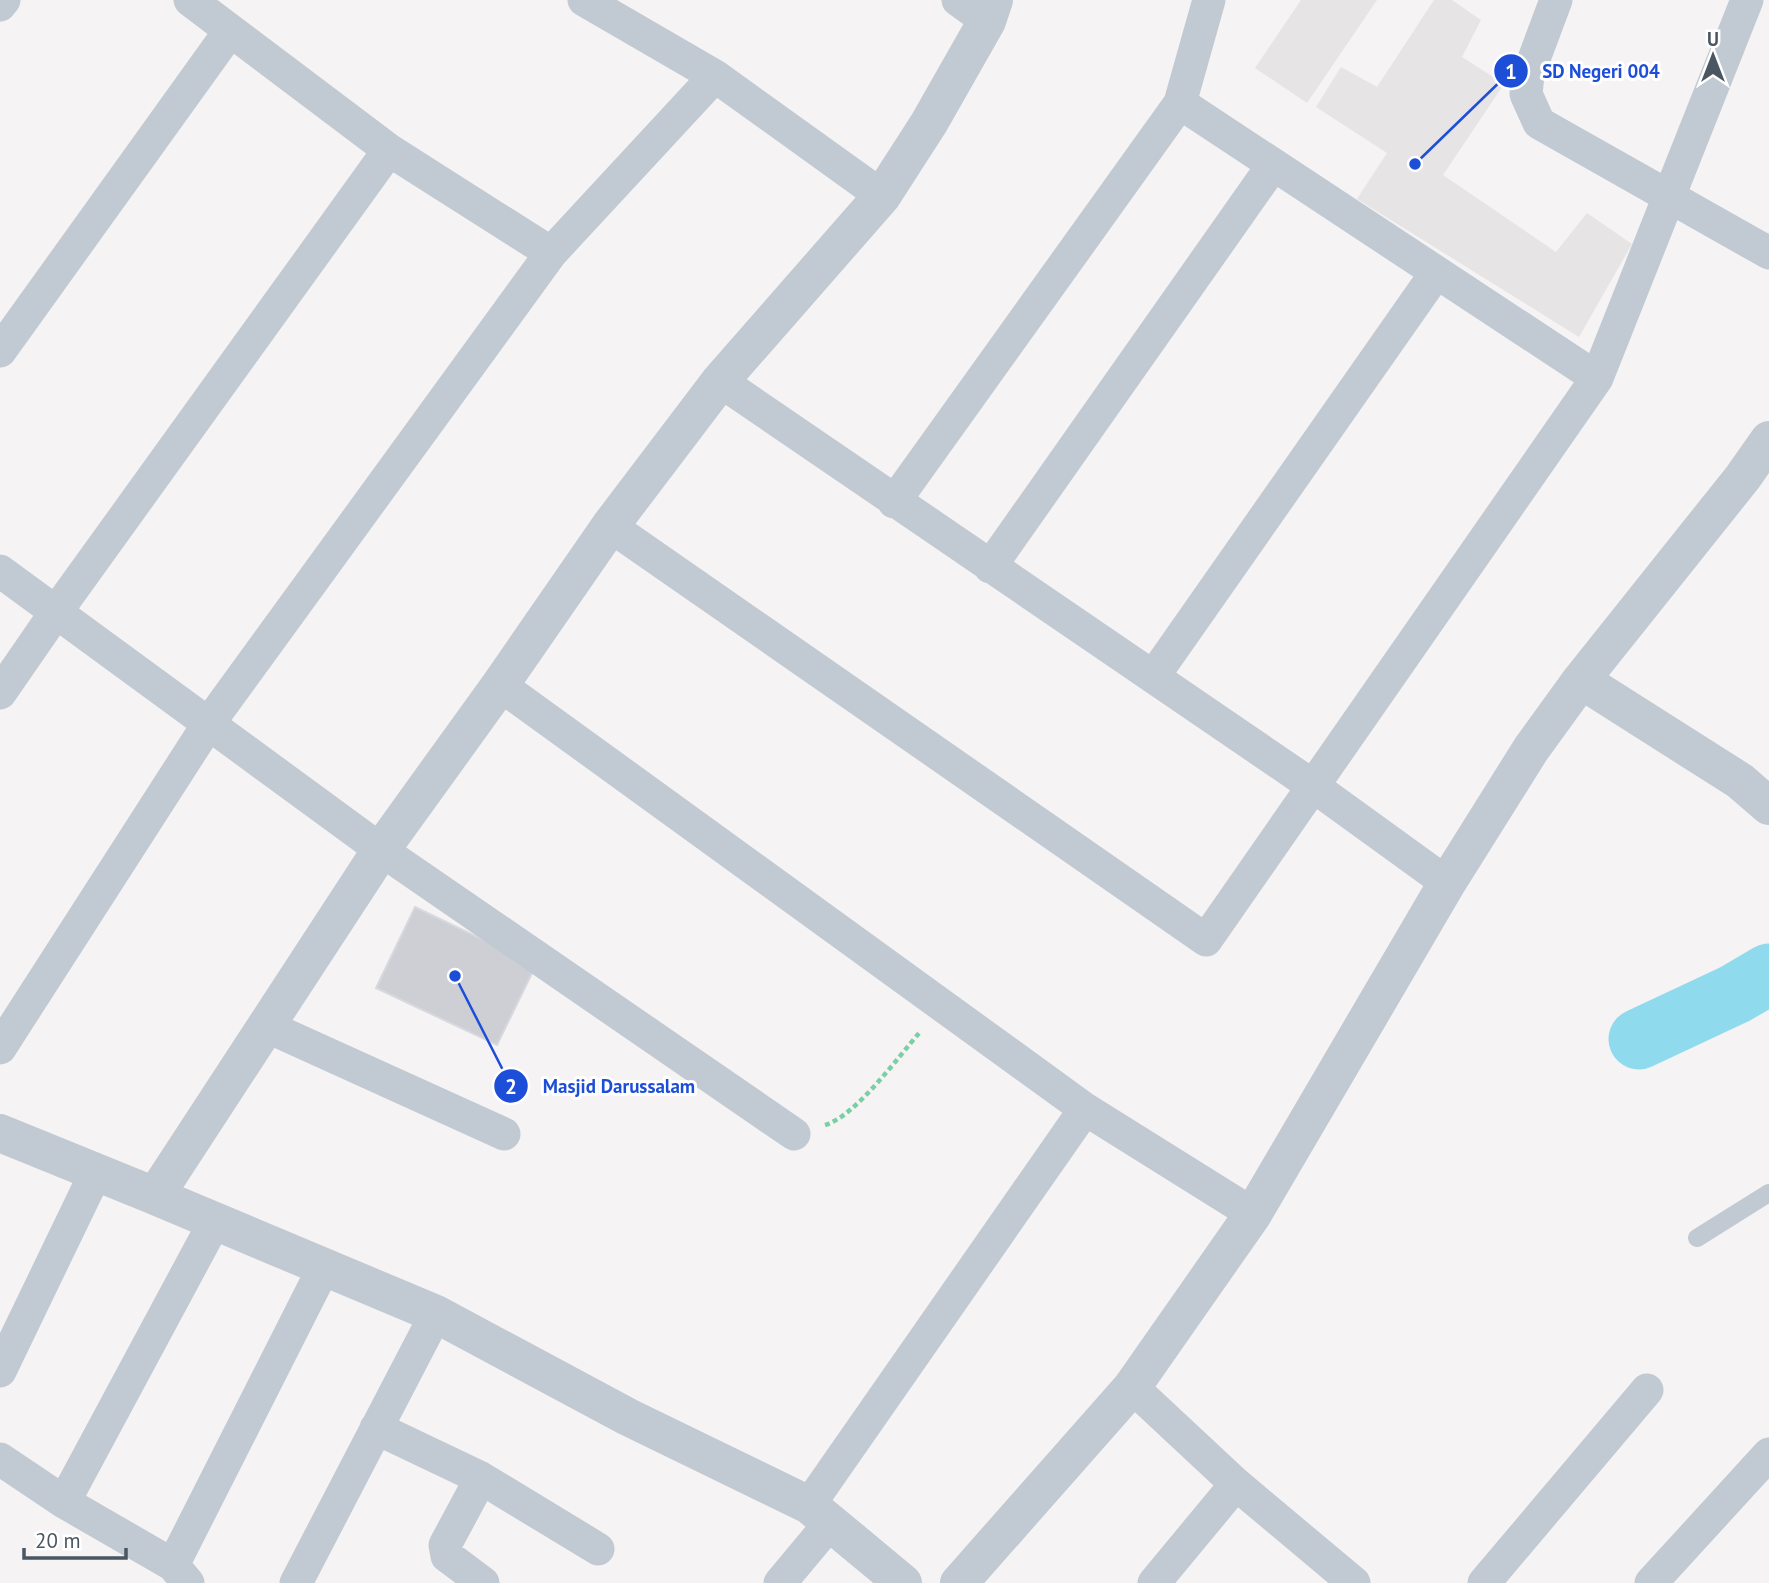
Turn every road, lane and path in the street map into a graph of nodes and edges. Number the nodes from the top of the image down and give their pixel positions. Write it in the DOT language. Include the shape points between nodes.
graph roads {
  1 [pos="4,0"];
  2 [pos="190,0"];
  3 [pos="584,0"];
  4 [pos="1209,0"];
  5 [pos="1556,0"];
  6 [pos="1747,0"];
  7 [pos="0,5"];
  8 [pos="980,7"];
  9 [pos="230,31"];
  10 [pos="715,76"];
  11 [pos="1180,103"];
  12 [pos="389,150"];
  13 [pos="1273,165"];
  14 [pos="882,196"];
  15 [pos="1670,196"];
  16 [pos="551,253"];
  17 [pos="1769,253"];
  18 [pos="1436,272"];
  19 [pos="0,351"];
  20 [pos="1597,379"];
  21 [pos="720,381"];
  22 [pos="1769,440"];
  23 [pos="894,502"];
  24 [pos="610,526"];
  25 [pos="990,567"];
  26 [pos="0,570"];
  27 [pos="56,612"];
  28 [pos="1153,677"];
  29 [pos="1581,680"];
  30 [pos="500,685"];
  31 [pos="0,693"];
  32 [pos="209,723"];
  33 [pos="1313,786"];
  34 [pos="1769,806"];
  35 [pos="381,850"];
  36 [pos="1447,883"];
  37 [pos="942,1007"];
  38 [pos="266,1026"];
  39 [pos="0,1048"];
  40 [pos="1085,1109"];
  41 [pos="0,1133"];
  42 [pos="504,1134"];
  43 [pos="794,1134"];
  44 [pos="96,1172"];
  45 [pos="1769,1193"];
  46 [pos="155,1196"];
  47 [pos="1253,1214"];
  48 [pos="215,1221"];
  49 [pos="1697,1238"];
  50 [pos="324,1267"];
  51 [pos="436,1314"];
  52 [pos="0,1371"];
  53 [pos="1132,1387"];
  54 [pos="1647,1390"];
  55 [pos="376,1428"];
  56 [pos="1769,1454"];
  57 [pos="0,1459"];
  58 [pos="481,1478"];
  59 [pos="1236,1484"];
  60 [pos="64,1502"];
  61 [pos="820,1514"];
  62 [pos="598,1549"];
  63 [pos="181,1574"];
  64 [pos="1335,1577"];
  65 [pos="296,1583"];
  66 [pos="483,1583"];
  67 [pos="780,1583"];
  68 [pos="903,1583"];
  69 [pos="959,1583"];
  70 [pos="1154,1583"];
  71 [pos="1484,1583"];
  72 [pos="1651,1583"];
  1 -- 7 [label="street"];
  2 -- 9 [label="street"];
  3 -- 10 [label="street"];
  4 -- 11 [label="street"];
  5 -- 15 [label="street" via="1528,75 1526,94 1539,123"];
  6 -- 15 [label="street"];
  8 -- 14 [label="street" via="929,123"];
  9 -- 12 [label="street"];
  9 -- 19 [label="street"];
  10 -- 14 [label="street"];
  10 -- 16 [label="street"];
  11 -- 13 [label="street"];
  11 -- 23 [label="street"];
  12 -- 16 [label="street"];
  12 -- 27 [label="street"];
  13 -- 18 [label="street"];
  13 -- 25 [label="street"];
  14 -- 21 [label="street"];
  15 -- 17 [label="street"];
  15 -- 20 [label="street"];
  16 -- 32 [label="street"];
  18 -- 20 [label="street"];
  18 -- 28 [label="street"];
  20 -- 33 [label="street"];
  21 -- 23 [label="street"];
  21 -- 24 [label="street"];
  22 -- 29 [label="street"];
  23 -- 25 [label="street"];
  24 -- 30 [label="street"];
  24 -- 33 [label="street" via="1206,940"];
  25 -- 28 [label="street"];
  26 -- 27 [label="street"];
  27 -- 31 [label="street"];
  27 -- 32 [label="street"];
  28 -- 33 [label="street"];
  29 -- 34 [label="street" via="1740,780"];
  29 -- 36 [label="street" via="1531,749"];
  30 -- 35 [label="street"];
  30 -- 37 [label="street"];
  32 -- 35 [label="street"];
  32 -- 39 [label="street"];
  33 -- 36 [label="street"];
  35 -- 38 [label="street"];
  35 -- 43 [label="street"];
  36 -- 47 [label="street"];
  37 -- 40 [label="street"];
  37 -- 43 [label="path" via="854,1108 832,1123"];
  38 -- 42 [label="street"];
  38 -- 46 [label="street"];
  40 -- 47 [label="street"];
  40 -- 61 [label="street"];
  41 -- 44 [label="street"];
  44 -- 46 [label="street"];
  44 -- 52 [label="street"];
  45 -- 49 [label="lane"];
  46 -- 48 [label="street"];
  47 -- 53 [label="street"];
  48 -- 50 [label="street"];
  48 -- 60 [label="street"];
  50 -- 51 [label="street"];
  50 -- 63 [label="street"];
  51 -- 55 [label="street"];
  51 -- 61 [label="street"];
  53 -- 59 [label="street"];
  53 -- 69 [label="street"];
  54 -- 71 [label="street"];
  55 -- 58 [label="street"];
  55 -- 65 [label="street"];
  56 -- 72 [label="street"];
  57 -- 60 [label="street"];
  58 -- 62 [label="street"];
  58 -- 66 [label="street" via="445,1550"];
  59 -- 64 [label="street"];
  59 -- 70 [label="street"];
  60 -- 63 [label="street"];
  61 -- 67 [label="street"];
  61 -- 68 [label="street"];
}
